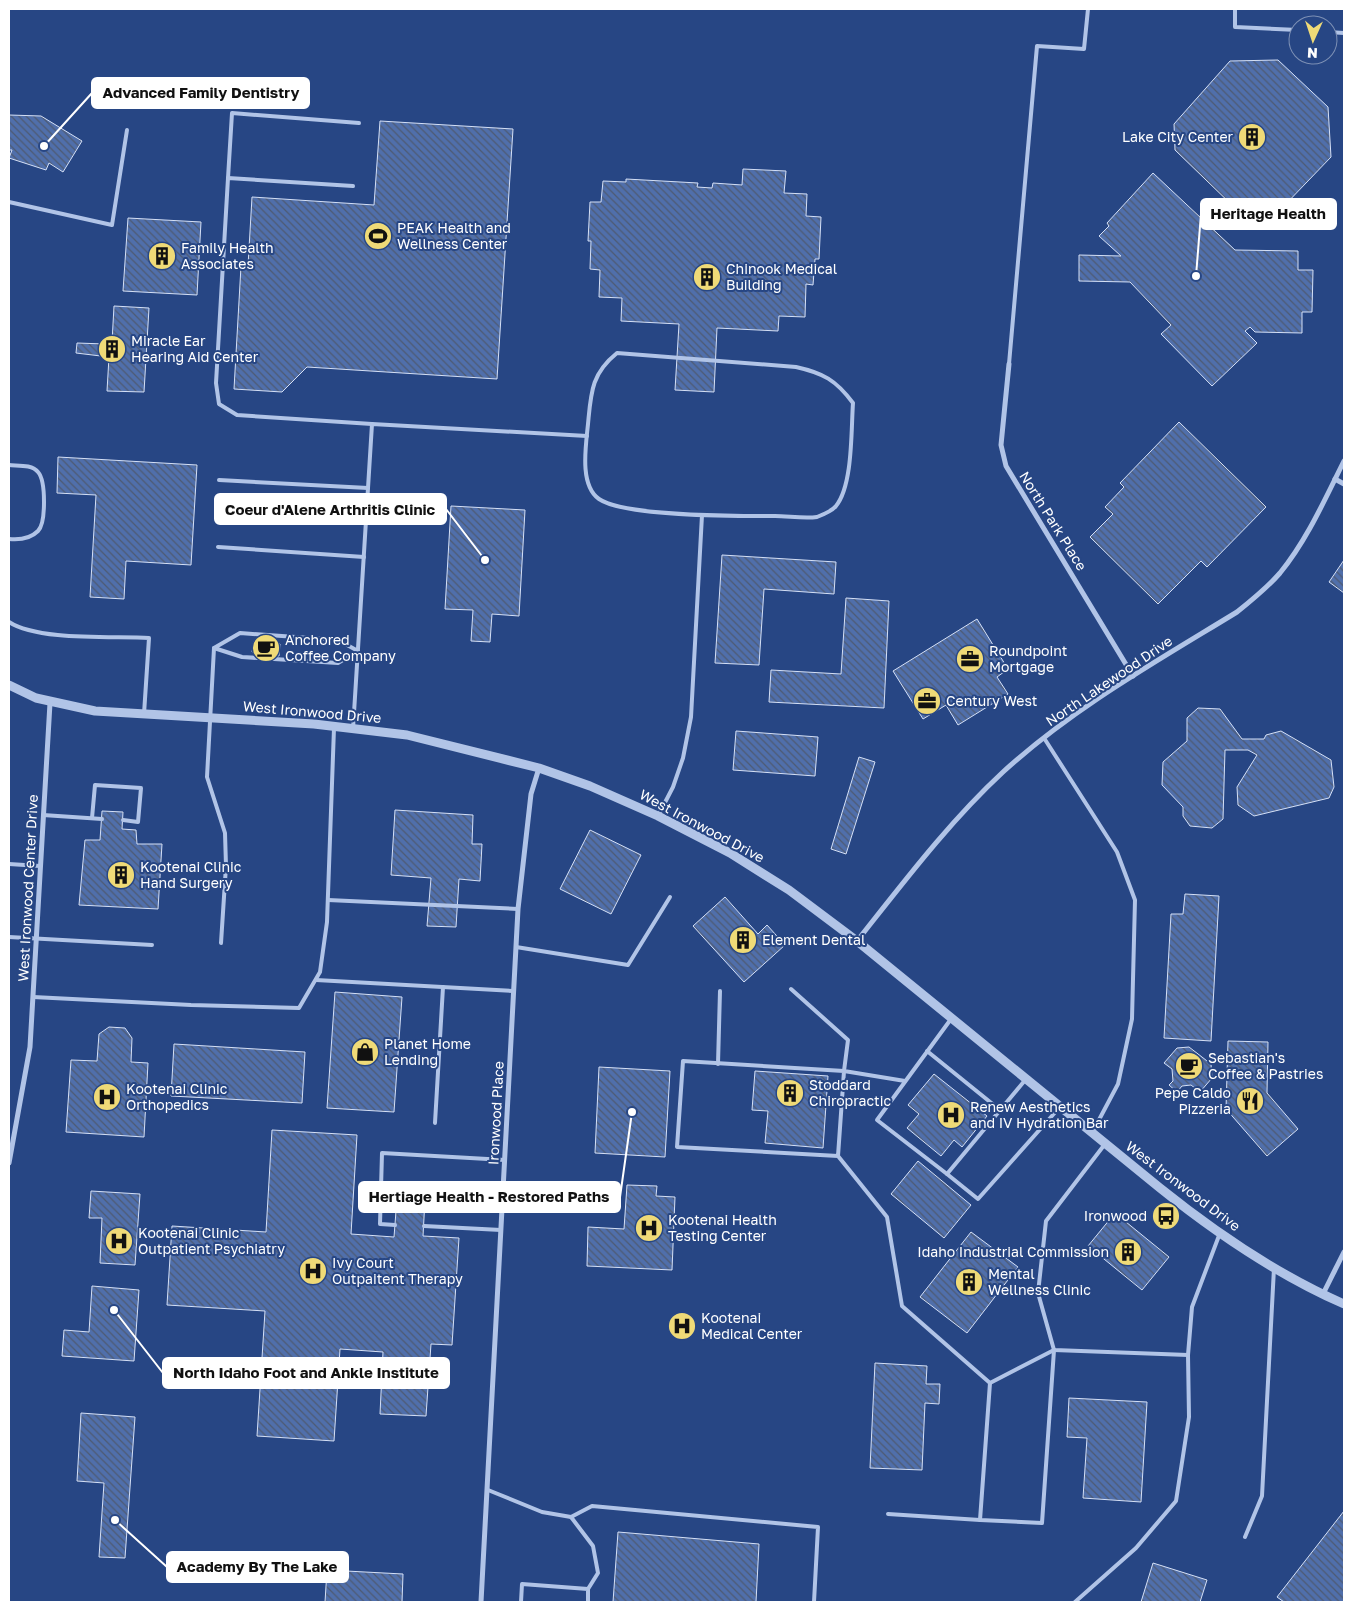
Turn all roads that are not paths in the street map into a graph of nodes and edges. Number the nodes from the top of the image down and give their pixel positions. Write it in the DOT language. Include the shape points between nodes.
graph roads {
  1 [pos="1088,9"];
  2 [pos="1235,9"];
  3 [pos="1288,30"];
  4 [pos="359,122"];
  5 [pos="127,130"];
  6 [pos="228,178"];
  7 [pos="353,186"];
  8 [pos="9,202"];
  9 [pos="1009,364"];
  10 [pos="372,424"];
  11 [pos="587,436"];
  12 [pos="1344,462"];
  13 [pos="9,465"];
  14 [pos="1335,479"];
  15 [pos="220,480"];
  16 [pos="1344,484"];
  17 [pos="368,488"];
  18 [pos="702,515"];
  19 [pos="9,539"];
  20 [pos="218,547"];
  21 [pos="364,557"];
  22 [pos="9,622"];
  23 [pos="214,648"];
  24 [pos="358,651"];
  25 [pos="1134,676"];
  26 [pos="9,684"];
  27 [pos="50,703"];
  28 [pos="144,714"];
  29 [pos="210,716"];
  30 [pos="334,726"];
  31 [pos="353,728"];
  32 [pos="1044,738"];
  33 [pos="539,768"];
  34 [pos="43,815"];
  35 [pos="658,816"];
  36 [pos="92,818"];
  37 [pos="102,818"];
  38 [pos="123,820"];
  39 [pos="9,864"];
  40 [pos="40,866"];
  41 [pos="670,897"];
  42 [pos="328,900"];
  43 [pos="518,909"];
  44 [pos="9,937"];
  45 [pos="36,939"];
  46 [pos="856,941"];
  47 [pos="221,943"];
  48 [pos="152,945"];
  49 [pos="516,947"];
  50 [pos="316,980"];
  51 [pos="443,988"];
  52 [pos="791,989"];
  53 [pos="720,991"];
  54 [pos="513,992"];
  55 [pos="33,997"];
  56 [pos="951,1019"];
  57 [pos="927,1051"];
  58 [pos="718,1064"];
  59 [pos="844,1071"];
  60 [pos="1026,1079"];
  61 [pos="905,1081"];
  62 [pos="1060,1107"];
  63 [pos="1000,1110"];
  64 [pos="434,1122"];
  65 [pos="1092,1134"];
  66 [pos="1105,1144"];
  67 [pos="838,1156"];
  68 [pos="504,1160"];
  69 [pos="9,1163"];
  70 [pos="947,1174"];
  71 [pos="395,1225"];
  72 [pos="424,1226"];
  73 [pos="501,1230"];
  74 [pos="1220,1233"];
  75 [pos="1344,1252"];
  76 [pos="1274,1266"];
  77 [pos="1323,1294"];
  78 [pos="1344,1304"];
  79 [pos="1054,1350"];
  80 [pos="1188,1355"];
  81 [pos="990,1383"];
  82 [pos="488,1490"];
  83 [pos="888,1514"];
  84 [pos="571,1517"];
  85 [pos="980,1520"];
  86 [pos="1245,1537"];
  87 [pos="588,1589"];
  88 [pos="481,1602"];
  89 [pos="521,1602"];
  90 [pos="588,1602"];
  91 [pos="814,1602"];
  92 [pos="1075,1602"];
  1 -- 9 [label="lane" via="1084,49 1037,46"];
  2 -- 3 [label="lane" via="1235,28"];
  4 -- 6 [label="lane" via="232,113"];
  5 -- 8 [label="lane" via="112,226"];
  6 -- 7 [label="lane"];
  6 -- 10 [label="lane" via="216,384 219,404 237,415"];
  9 -- 25 [label="street, North Park Place" via="1001,445 1006,466"];
  10 -- 11 [label="lane"];
  10 -- 17 [label="lane"];
  11 -- 18 [label="lane" via="587,481 598,498 613,505"];
  11 -- 18 [label="lane" via="592,386 607,362 617,354 796,367 818,372 840,386 854,403 846,482 835,508 817,516"];
  12 -- 14 [label="street, North Lakewood Drive"];
  13 -- 19 [label="lane" via="38,470 44,488 42,525 38,531 29,538"];
  14 -- 16 [label="street"];
  14 -- 25 [label="street, North Lakewood Drive" via="1305,536 1281,572 1262,592 1237,612"];
  15 -- 17 [label="lane"];
  17 -- 21 [label="lane"];
  18 -- 35 [label="lane" via="692,717 674,787"];
  20 -- 21 [label="lane"];
  21 -- 24 [label="lane"];
  22 -- 28 [label="lane" via="20,629 39,633 149,638"];
  23 -- 24 [label="lane" via="242,658 338,662"];
  23 -- 24 [label="lane" via="240,633 338,640"];
  23 -- 29 [label="lane"];
  24 -- 31 [label="lane"];
  25 -- 32 [label="street, North Lakewood Drive"];
  26 -- 27 [label="street, West Ironwood Drive"];
  27 -- 28 [label="street, West Ironwood Drive" via="95,711"];
  27 -- 34 [label="street, West Ironwood Center Drive"];
  28 -- 29 [label="street, West Ironwood Drive"];
  29 -- 30 [label="street, West Ironwood Drive"];
  29 -- 47 [label="lane" via="206,776 225,834"];
  30 -- 31 [label="street, West Ironwood Drive"];
  30 -- 42 [label="lane"];
  31 -- 33 [label="street, West Ironwood Drive" via="407,735"];
  32 -- 46 [label="street, North Lakewood Drive" via="1002,773 933,847"];
  32 -- 65 [label="lane" via="1117,852 1134,900 1132,1019 1118,1084"];
  33 -- 35 [label="street, West Ironwood Drive"];
  33 -- 43 [label="street, Ironwood Place" via="531,794"];
  34 -- 36 [label="lane"];
  34 -- 40 [label="street, West Ironwood Center Drive"];
  35 -- 46 [label="street, West Ironwood Drive" via="730,853 789,890"];
  36 -- 37 [label="lane"];
  36 -- 38 [label="lane" via="95,785 141,788 138,822"];
  39 -- 40 [label="lane"];
  40 -- 45 [label="street, West Ironwood Center Drive"];
  41 -- 49 [label="lane" via="628,965"];
  42 -- 43 [label="lane"];
  42 -- 50 [label="lane" via="320,972"];
  43 -- 49 [label="street, Ironwood Place"];
  44 -- 45 [label="lane"];
  45 -- 48 [label="lane"];
  45 -- 55 [label="street, West Ironwood Center Drive"];
  46 -- 56 [label="street, West Ironwood Drive"];
  49 -- 54 [label="street, Ironwood Place"];
  50 -- 51 [label="lane"];
  50 -- 55 [label="lane" via="299,1008"];
  51 -- 54 [label="lane"];
  51 -- 64 [label="lane"];
  52 -- 59 [label="lane" via="848,1040"];
  53 -- 58 [label="lane"];
  54 -- 68 [label="street, Ironwood Place"];
  55 -- 69 [label="street, West Ironwood Center Drive" via="25,1081"];
  56 -- 57 [label="lane"];
  56 -- 60 [label="street, West Ironwood Drive"];
  57 -- 61 [label="lane"];
  57 -- 63 [label="lane"];
  58 -- 59 [label="lane"];
  58 -- 67 [label="lane" via="683,1061 677,1147"];
  59 -- 61 [label="lane"];
  59 -- 67 [label="lane"];
  60 -- 62 [label="street, West Ironwood Drive"];
  60 -- 63 [label="lane"];
  61 -- 70 [label="lane" via="877,1120"];
  62 -- 65 [label="street, West Ironwood Drive"];
  62 -- 70 [label="lane" via="978,1199"];
  63 -- 70 [label="lane"];
  65 -- 66 [label="street, West Ironwood Drive"];
  66 -- 74 [label="street, West Ironwood Drive"];
  66 -- 79 [label="lane" via="1046,1221 1038,1293"];
  67 -- 81 [label="lane" via="887,1217 902,1306"];
  68 -- 71 [label="lane" via="382,1153 380,1224"];
  68 -- 73 [label="street, Ironwood Place"];
  72 -- 73 [label="lane"];
  73 -- 82 [label="street, Ironwood Place"];
  74 -- 76 [label="street, West Ironwood Drive"];
  74 -- 80 [label="lane" via="1192,1308"];
  75 -- 77 [label="street"];
  76 -- 77 [label="street, West Ironwood Drive"];
  76 -- 86 [label="lane" via="1262,1496"];
  77 -- 78 [label="street, West Ironwood Drive"];
  79 -- 80 [label="lane"];
  79 -- 81 [label="lane"];
  79 -- 85 [label="lane" via="1042,1523"];
  80 -- 92 [label="lane" via="1189,1417 1176,1500 1136,1548"];
  81 -- 85 [label="lane"];
  82 -- 84 [label="lane" via="542,1512"];
  82 -- 88 [label="street, Ironwood Place"];
  83 -- 85 [label="lane"];
  84 -- 87 [label="lane" via="593,1546 598,1573"];
  84 -- 91 [label="lane" via="592,1506 818,1527"];
  87 -- 89 [label="lane" via="522,1584"];
  87 -- 90 [label="lane"];
}
